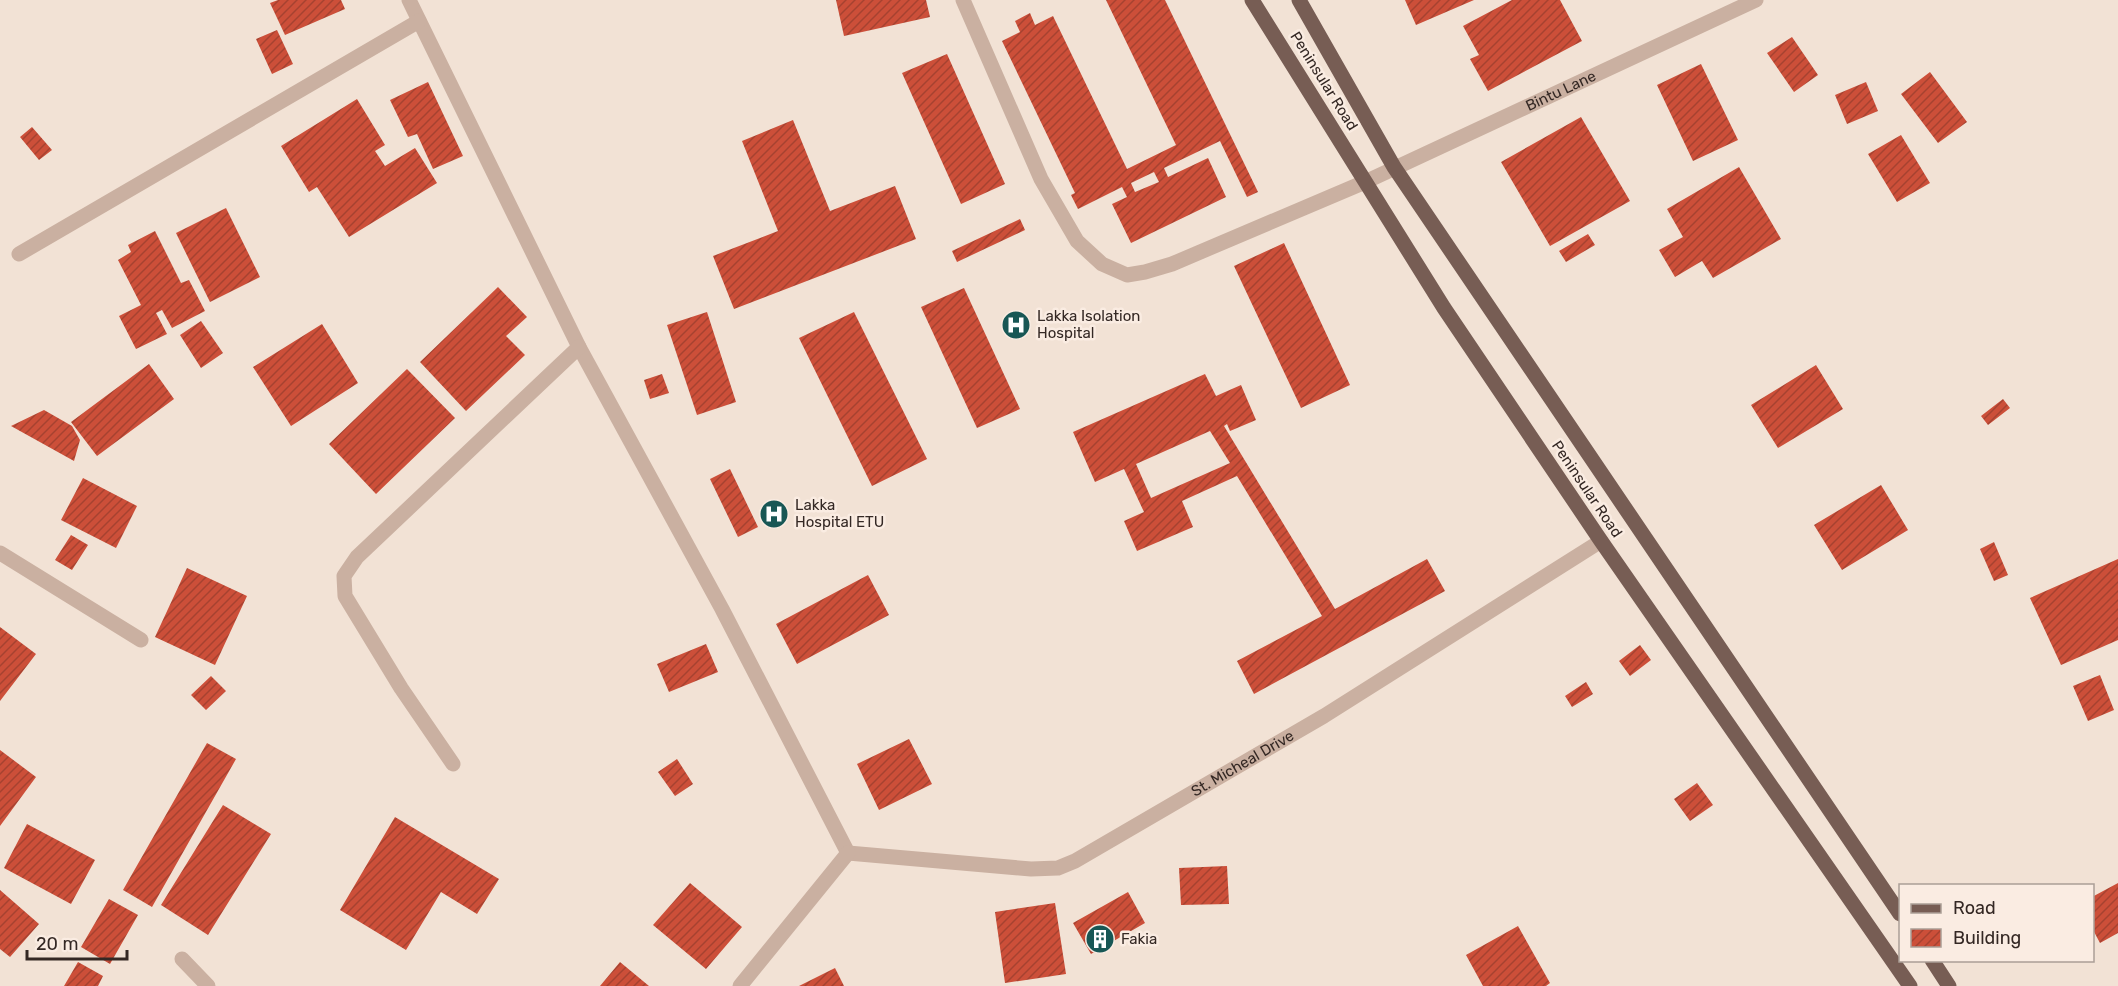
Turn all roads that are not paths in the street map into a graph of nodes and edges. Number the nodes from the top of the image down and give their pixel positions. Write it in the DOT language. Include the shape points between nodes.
graph roads {
  1 [pos="409,0"];
  2 [pos="963,0"];
  3 [pos="1252,0"];
  4 [pos="1299,0"];
  5 [pos="1756,0"];
  6 [pos="418,21"];
  7 [pos="1394,167"];
  8 [pos="1365,182"];
  9 [pos="19,254"];
  10 [pos="579,346"];
  11 [pos="1601,541"];
  12 [pos="0,553"];
  13 [pos="141,640"];
  14 [pos="453,764"];
  15 [pos="848,853"];
  16 [pos="1899,913"];
  17 [pos="182,959"];
  18 [pos="1933,962"];
  19 [pos="208,986"];
  20 [pos="740,986"];
  21 [pos="1910,986"];
  22 [pos="1949,986"];
  1 -- 6 [label="street"];
  2 -- 8 [label="street, Bintu Lane" via="1041,179 1077,241 1102,264 1127,275 1172,264"];
  3 -- 8 [label="main road, Peninsular Road"];
  4 -- 7 [label="main road, Peninsular Road"];
  5 -- 7 [label="street, Bintu Lane"];
  6 -- 9 [label="street"];
  6 -- 10 [label="street"];
  7 -- 8 [label="street, Bintu Lane"];
  7 -- 16 [label="main road, Peninsular Road"];
  8 -- 11 [label="main road, Peninsular Road" via="1444,308"];
  10 -- 14 [label="street" via="357,557 344,576 345,596"];
  10 -- 15 [label="street" via="722,609"];
  11 -- 15 [label="street, St. Micheal Drive" via="1324,716 1058,868"];
  11 -- 21 [label="main road, Peninsular Road"];
  12 -- 13 [label="street"];
  15 -- 20 [label="street"];
  17 -- 19 [label="street"];
  18 -- 22 [label="main road"];
}
